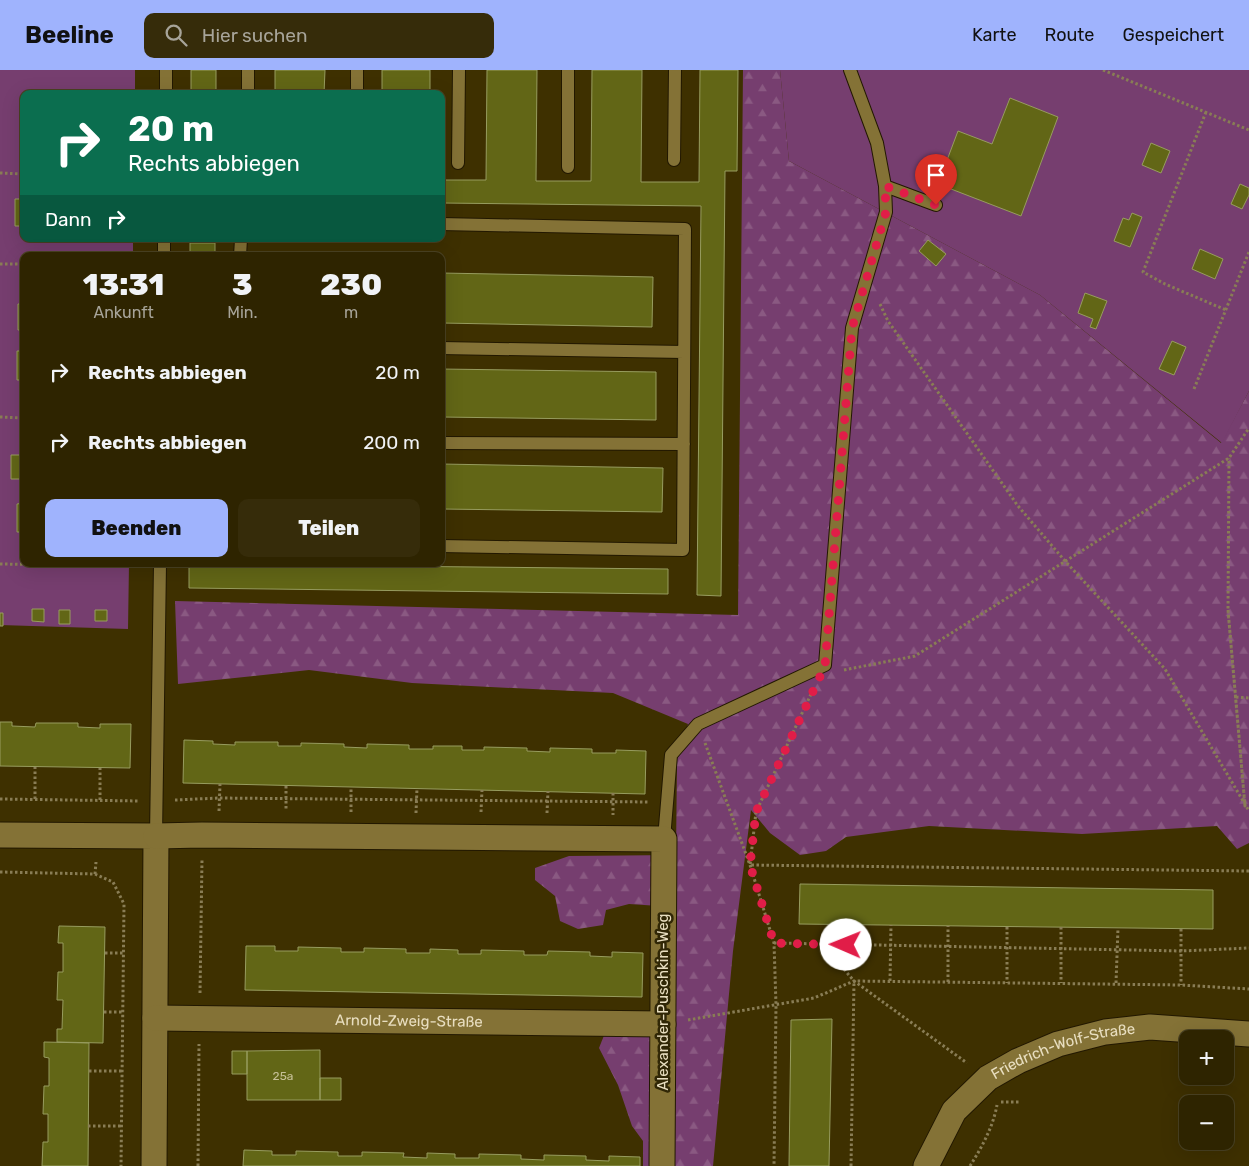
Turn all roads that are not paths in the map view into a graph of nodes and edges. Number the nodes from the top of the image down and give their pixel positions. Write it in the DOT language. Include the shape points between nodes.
graph roads {
  1 [pos="166,70"];
  2 [pos="248,70"];
  3 [pos="357,70"];
  4 [pos="459,70"];
  5 [pos="568,70"];
  6 [pos="676,70"];
  7 [pos="850,70"];
  8 [pos="166,90"];
  9 [pos="248,90"];
  10 [pos="357,90"];
  11 [pos="674,160"];
  12 [pos="458,163"];
  13 [pos="568,167"];
  14 [pos="885,186"];
  15 [pos="936,205"];
  16 [pos="445,224"];
  17 [pos="445,348"];
  18 [pos="684,352"];
  19 [pos="445,443"];
  20 [pos="684,444"];
  21 [pos="445,546"];
  22 [pos="160,567"];
  23 [pos="0,835"];
  24 [pos="156,836"];
  25 [pos="664,839"];
  26 [pos="155,1018"];
  27 [pos="663,1024"];
  28 [pos="1249,1034"];
  29 [pos="154,1166"];
  30 [pos="662,1166"];
  31 [pos="926,1166"];
  1 -- 8 [label="lane"];
  2 -- 9 [label="lane"];
  3 -- 10 [label="lane"];
  4 -- 12 [label="lane"];
  5 -- 13 [label="lane"];
  6 -- 11 [label="lane"];
  7 -- 14 [label="lane" via="877,143"];
  14 -- 15 [label="lane"];
  14 -- 25 [label="lane" via="886,212 852,328 825,666 698,724 670,755"];
  16 -- 18 [label="lane" via="685,229"];
  17 -- 18 [label="lane"];
  18 -- 20 [label="lane"];
  19 -- 20 [label="lane"];
  20 -- 21 [label="lane" via="684,550"];
  22 -- 24 [label="lane"];
  23 -- 24 [label="street"];
  24 -- 25 [label="street"];
  24 -- 26 [label="street"];
  25 -- 27 [label="street, Alexander-Puschkin-Weg"];
  26 -- 27 [label="street, Arnold-Zweig-Straße"];
  26 -- 29 [label="street"];
  27 -- 30 [label="street, Alexander-Puschkin-Weg"];
  28 -- 31 [label="street, Friedrich-Wolf-Straße" via="1150,1027 1105,1032 1058,1044 988,1078 954,1111"];
}
